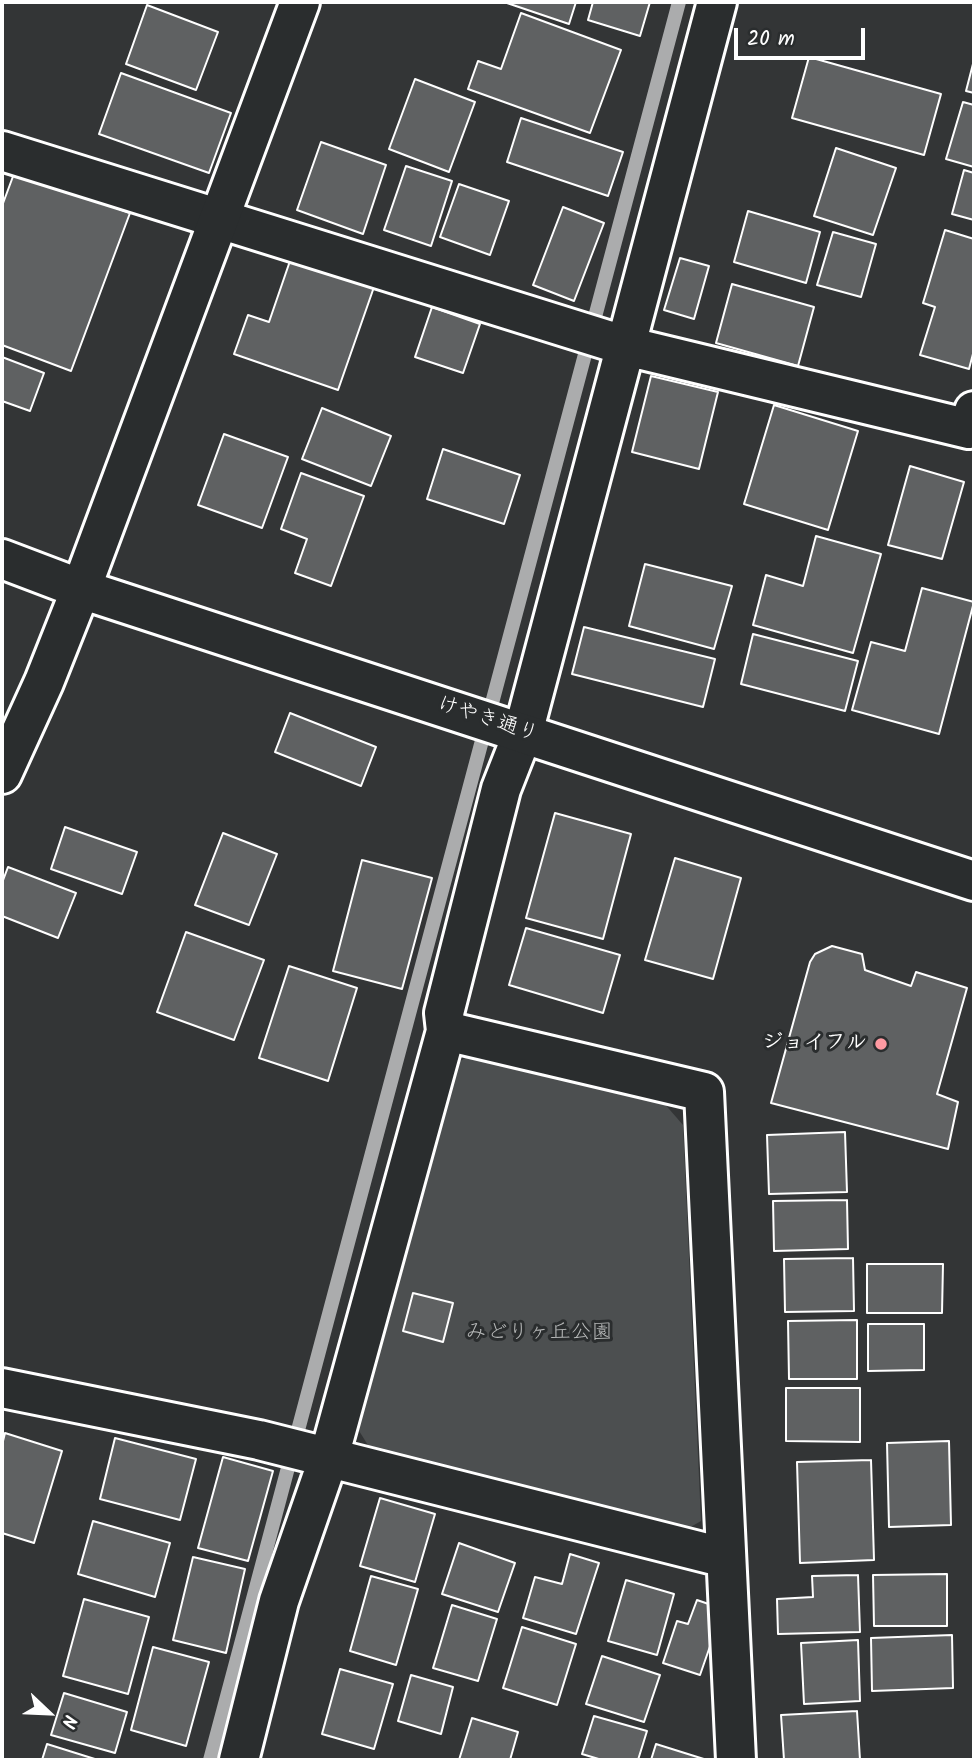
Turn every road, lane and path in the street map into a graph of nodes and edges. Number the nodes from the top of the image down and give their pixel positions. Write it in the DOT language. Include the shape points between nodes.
graph roads {
  1 [pos="300,2"];
  2 [pos="717,2"];
  3 [pos="2,151"];
  4 [pos="218,221"];
  5 [pos="604,339"];
  6 [pos="974,411"];
  7 [pos="2,559"];
  8 [pos="81,589"];
  9 [pos="523,733"];
  10 [pos="2,774"];
  11 [pos="974,881"];
  12 [pos="446,1031"];
  13 [pos="2,1388"];
  14 [pos="329,1457"];
  15 [pos="726,1558"];
  16 [pos="247,1758"];
  17 [pos="736,1760"];
  1 -- 4 [label="street"];
  2 -- 5 [label="street"];
  3 -- 4 [label="street"];
  4 -- 5 [label="street"];
  4 -- 8 [label="street"];
  5 -- 6 [label="street" via="969,429"];
  5 -- 9 [label="street"];
  7 -- 8 [label="street, けやき通り"];
  8 -- 9 [label="street, けやき通り"];
  8 -- 10 [label="street"];
  9 -- 11 [label="street, けやき通り"];
  9 -- 12 [label="street" via="505,774 444,1013"];
  12 -- 14 [label="street"];
  12 -- 15 [label="street" via="704,1092"];
  13 -- 14 [label="street"];
  14 -- 15 [label="street"];
  14 -- 16 [label="street" via="279,1601"];
  15 -- 17 [label="street"];
}
